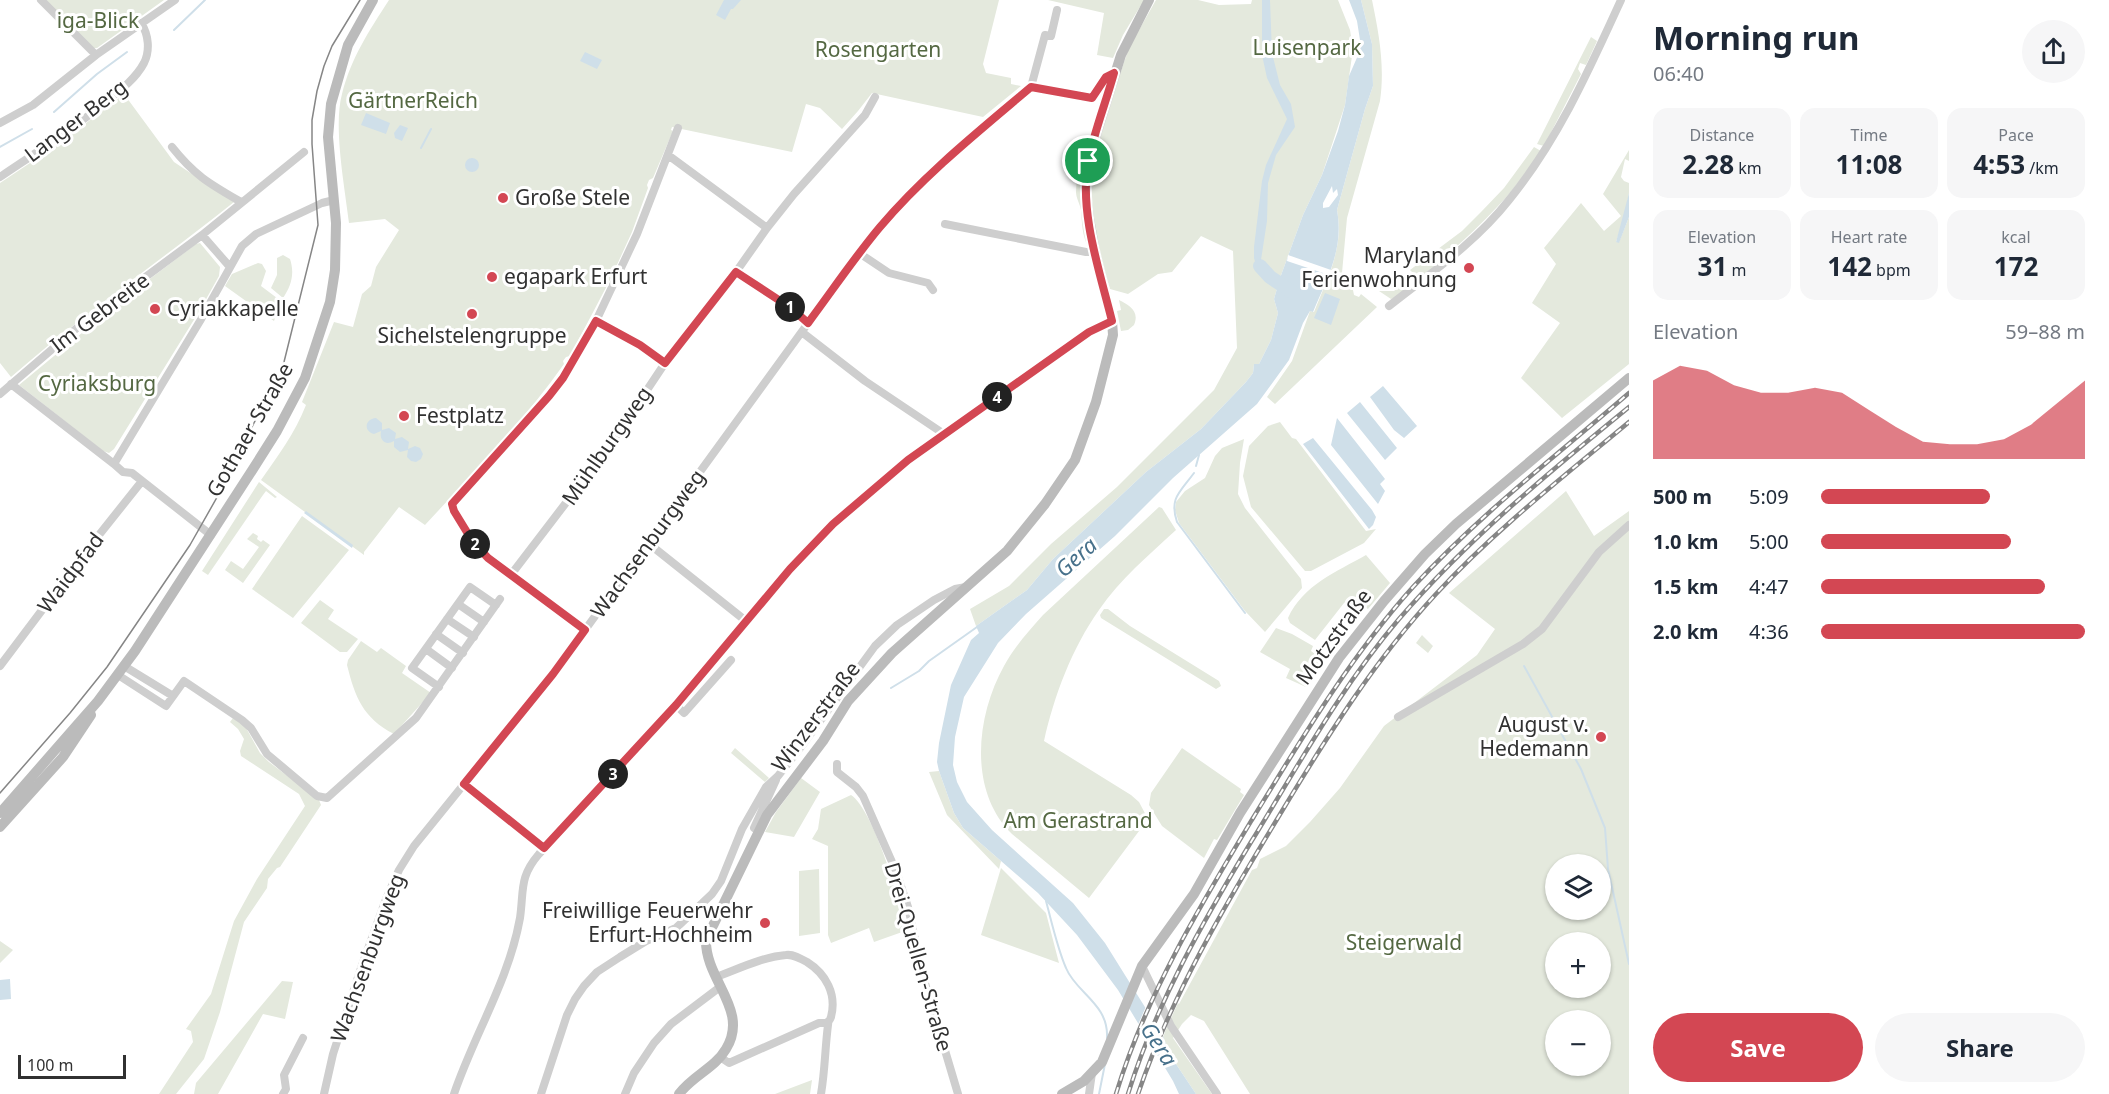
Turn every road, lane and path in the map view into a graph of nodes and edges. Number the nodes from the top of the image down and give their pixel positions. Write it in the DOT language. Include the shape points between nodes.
graph roads {
  1 [pos="41,0"];
  2 [pos="175,0"];
  3 [pos="373,0"];
  4 [pos="1149,0"];
  5 [pos="1621,0"];
  6 [pos="1057,10"];
  7 [pos="141,23"];
  8 [pos="96,55"];
  9 [pos="1114,73"];
  10 [pos="1031,87"];
  11 [pos="875,97"];
  12 [pos="0,123"];
  13 [pos="678,128"];
  14 [pos="172,147"];
  15 [pos="304,152"];
  16 [pos="668,155"];
  17 [pos="0,177"];
  18 [pos="334,200"];
  19 [pos="241,202"];
  20 [pos="945,224"];
  21 [pos="767,228"];
  22 [pos="202,235"];
  23 [pos="1095,252"];
  24 [pos="859,253"];
  25 [pos="230,267"];
  26 [pos="736,272"];
  27 [pos="933,290"];
  28 [pos="1389,306"];
  29 [pos="596,321"];
  30 [pos="1112,321"];
  31 [pos="808,323"];
  32 [pos="803,333"];
  33 [pos="665,363"];
  34 [pos="1629,378"];
  35 [pos="11,384"];
  36 [pos="0,394"];
  37 [pos="944,434"];
  38 [pos="114,464"];
  39 [pos="142,481"];
  40 [pos="1629,525"];
  41 [pos="211,535"];
  42 [pos="648,543"];
  43 [pos="510,576"];
  44 [pos="967,587"];
  45 [pos="458,604"];
  46 [pos="447,618"];
  47 [pos="746,621"];
  48 [pos="484,622"];
  49 [pos="585,630"];
  50 [pos="436,634"];
  51 [pos="474,637"];
  52 [pos="426,649"];
  53 [pos="463,653"];
  54 [pos="731,660"];
  55 [pos="0,666"];
  56 [pos="452,668"];
  57 [pos="121,671"];
  58 [pos="439,687"];
  59 [pos="98,701"];
  60 [pos="676,705"];
  61 [pos="1398,717"];
  62 [pos="837,764"];
  63 [pos="778,776"];
  64 [pos="464,784"];
  65 [pos="0,813"];
  66 [pos="0,827"];
  67 [pos="759,831"];
  68 [pos="544,848"];
  69 [pos="1140,971"];
  70 [pos="718,982"];
  71 [pos="828,1023"];
  72 [pos="303,1038"];
  73 [pos="720,1057"];
  74 [pos="1092,1073"];
  75 [pos="283,1094"];
  76 [pos="324,1094"];
  77 [pos="454,1094"];
  78 [pos="541,1094"];
  79 [pos="625,1094"];
  80 [pos="680,1094"];
  81 [pos="821,1094"];
  82 [pos="958,1094"];
  83 [pos="1062,1094"];
  84 [pos="1089,1094"];
  85 [pos="1217,1094"];
  1 -- 8 [label="street"];
  2 -- 7 [label="street"];
  3 -- 18 [label="street, Gothaer Straße" via="348,45 331,104 328,136"];
  4 -- 9 [label="street, Winzerstraße"];
  5 -- 28 [label="street" via="1551,143 1508,201 1464,247"];
  6 -- 10 [label="street" via="1051,36 1045,35"];
  7 -- 8 [label="street"];
  7 -- 17 [label="street, Langer Berg" via="148,48 136,75 90,115"];
  8 -- 12 [label="street" via="33,105"];
  9 -- 10 [label="street" via="1106,77 1092,98"];
  9 -- 23 [label="street, Winzerstraße" via="1086,177"];
  10 -- 24 [label="street, Wachsenburgweg" via="935,172"];
  11 -- 21 [label="street, Mühlburgweg" via="865,116"];
  13 -- 16 [label="street"];
  14 -- 19 [label="street" via="189,168"];
  15 -- 19 [label="street, Im Gebreite"];
  16 -- 21 [label="street"];
  16 -- 29 [label="street"];
  18 -- 25 [label="street" via="256,234"];
  18 -- 41 [label="street, Gothaer Straße" via="334,276 314,353 277,431"];
  19 -- 22 [label="street, Im Gebreite"];
  20 -- 23 [label="street"];
  21 -- 26 [label="street, Mühlburgweg"];
  22 -- 25 [label="street"];
  22 -- 35 [label="street, Im Gebreite" via="78,327"];
  23 -- 30 [label="street, Winzerstraße"];
  24 -- 27 [label="street" via="889,273 928,283"];
  24 -- 31 [label="street, Wachsenburgweg"];
  25 -- 38 [label="street"];
  26 -- 31 [label="street"];
  26 -- 33 [label="street, Mühlburgweg"];
  29 -- 33 [label="street"];
  29 -- 43 [label="street" via="549,396 452,504 480,551"];
  30 -- 37 [label="street" via="1089,332"];
  30 -- 44 [label="street, Winzerstraße" via="1110,352 1075,460 1020,535"];
  31 -- 32 [label="street, Wachsenburgweg"];
  32 -- 37 [label="street"];
  32 -- 42 [label="street, Wachsenburgweg"];
  33 -- 43 [label="street, Mühlburgweg" via="619,432"];
  34 -- 69 [label="street, Motzstraße" via="1456,524 1384,601 1339,658 1240,813 1194,894"];
  35 -- 36 [label="street, Im Gebreite"];
  35 -- 38 [label="street"];
  37 -- 47 [label="street" via="833,524"];
  38 -- 39 [label="street, Gothaer Straße"];
  39 -- 41 [label="street, Gothaer Straße"];
  39 -- 55 [label="street, Waidpfad"];
  40 -- 61 [label="street" via="1599,552 1542,629"];
  41 -- 57 [label="street, Gothaer Straße"];
  42 -- 47 [label="street"];
  42 -- 49 [label="street, Wachsenburgweg"];
  43 -- 49 [label="street"];
  44 -- 63 [label="street, Winzerstraße" via="934,600 886,635"];
  44 -- 67 [label="street, Winzerstraße" via="863,682"];
  45 -- 46 [label="street"];
  45 -- 48 [label="street"];
  45 -- 48 [label="street" via="470,587 498,602"];
  46 -- 50 [label="street"];
  46 -- 51 [label="street"];
  47 -- 60 [label="street"];
  48 -- 51 [label="street"];
  49 -- 64 [label="street, Wachsenburgweg"];
  50 -- 52 [label="street"];
  50 -- 53 [label="street"];
  51 -- 53 [label="street"];
  52 -- 56 [label="street"];
  52 -- 58 [label="street" via="412,668"];
  53 -- 56 [label="street"];
  54 -- 60 [label="street" via="684,713"];
  56 -- 58 [label="street"];
  57 -- 58 [label="street" via="173,696 184,681 242,720 267,754 321,798 332,795 416,718"];
  57 -- 59 [label="street, Gothaer Straße"];
  59 -- 65 [label="street, Gothaer Straße"];
  59 -- 66 [label="street, Gothaer Straße" via="63,757"];
  60 -- 68 [label="street"];
  62 -- 82 [label="street, Drei-Quellen-Straße" via="837,771 863,795 896,871"];
  63 -- 67 [label="street, Winzerstraße" via="754,828"];
  63 -- 78 [label="street, Winzerstraße" via="766,787 742,829 712,894 667,934 646,940 597,972 574,999"];
  64 -- 68 [label="street"];
  64 -- 76 [label="street, Wachsenburgweg" via="414,846 393,882 339,1036"];
  67 -- 70 [label="street, Winzerstraße" via="706,940"];
  68 -- 77 [label="street" via="524,877 514,945"];
  69 -- 74 [label="street, Motzstraße" via="1102,1062"];
  69 -- 85 [label="street"];
  70 -- 71 [label="street" via="752,964 788,954 799,957 815,967 830,987"];
  70 -- 73 [label="street" via="731,1008 734,1029"];
  70 -- 79 [label="street" via="654,1043 633,1073"];
  71 -- 73 [label="street" via="819,1023 729,1063"];
  71 -- 81 [label="street"];
  72 -- 75 [label="street" via="284,1075"];
  73 -- 80 [label="street"];
  74 -- 83 [label="street"];
  74 -- 84 [label="street"];
}
